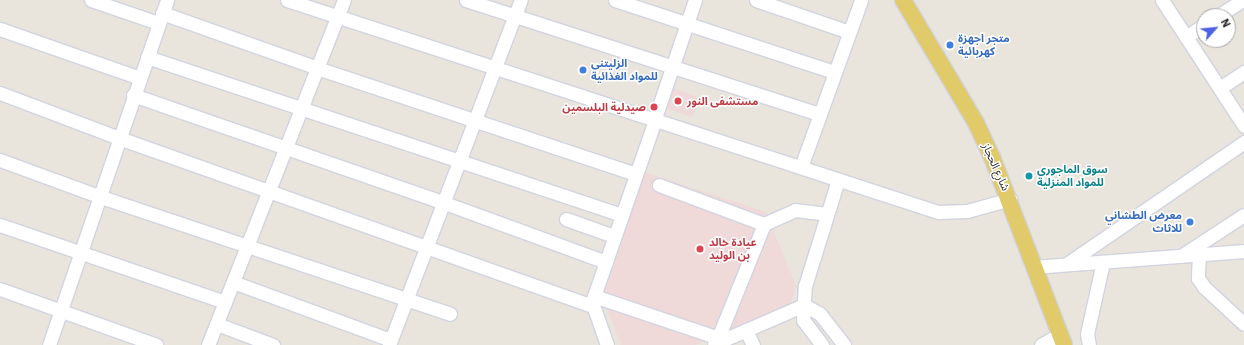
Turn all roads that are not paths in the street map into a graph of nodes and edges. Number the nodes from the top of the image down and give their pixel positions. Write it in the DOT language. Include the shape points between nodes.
graph roads {
  1 [pos="91,0"];
  2 [pos="167,0"];
  3 [pos="287,0"];
  4 [pos="344,0"];
  5 [pos="466,0"];
  6 [pos="521,0"];
  7 [pos="616,0"];
  8 [pos="695,0"];
  9 [pos="756,0"];
  10 [pos="861,0"];
  11 [pos="1162,0"];
  12 [pos="1242,0"];
  13 [pos="902,1"];
  14 [pos="1230,8"];
  15 [pos="337,17"];
  16 [pos="516,17"];
  17 [pos="160,18"];
  18 [pos="688,22"];
  19 [pos="0,29"];
  20 [pos="1196,30"];
  21 [pos="849,32"];
  22 [pos="1186,37"];
  23 [pos="147,57"];
  24 [pos="672,65"];
  25 [pos="496,67"];
  26 [pos="317,68"];
  27 [pos="834,72"];
  28 [pos="1244,72"];
  29 [pos="140,78"];
  30 [pos="1220,88"];
  31 [pos="0,93"];
  32 [pos="133,95"];
  33 [pos="300,109"];
  34 [pos="819,114"];
  35 [pos="475,120"];
  36 [pos="654,122"];
  37 [pos="1244,126"];
  38 [pos="119,138"];
  39 [pos="1244,142"];
  40 [pos="286,148"];
  41 [pos="0,160"];
  42 [pos="458,162"];
  43 [pos="801,167"];
  44 [pos="635,174"];
  45 [pos="838,180"];
  46 [pos="659,185"];
  47 [pos="270,190"];
  48 [pos="101,197"];
  49 [pos="1010,199"];
  50 [pos="442,202"];
  51 [pos="828,214"];
  52 [pos="621,215"];
  53 [pos="1244,215"];
  54 [pos="566,219"];
  55 [pos="764,224"];
  56 [pos="0,225"];
  57 [pos="614,236"];
  58 [pos="249,244"];
  59 [pos="426,246"];
  60 [pos="1244,251"];
  61 [pos="81,254"];
  62 [pos="1199,256"];
  63 [pos="1180,257"];
  64 [pos="606,262"];
  65 [pos="1103,262"];
  66 [pos="1068,263"];
  67 [pos="1033,267"];
  68 [pos="233,282"];
  69 [pos="0,289"];
  70 [pos="408,299"];
  71 [pos="593,301"];
  72 [pos="225,302"];
  73 [pos="804,305"];
  74 [pos="62,311"];
  75 [pos="450,314"];
  76 [pos="217,324"];
  77 [pos="1244,324"];
  78 [pos="746,330"];
  79 [pos="1062,339"];
  80 [pos="390,342"];
  81 [pos="715,342"];
  82 [pos="50,345"];
  83 [pos="156,345"];
  84 [pos="208,345"];
  85 [pos="273,345"];
  86 [pos="607,345"];
  87 [pos="753,345"];
  88 [pos="822,345"];
  89 [pos="844,345"];
  90 [pos="1041,345"];
  91 [pos="1089,345"];
  1 -- 17 [label="street"];
  2 -- 17 [label="street"];
  3 -- 15 [label="street"];
  4 -- 15 [label="street"];
  5 -- 16 [label="street"];
  6 -- 16 [label="street"];
  7 -- 18 [label="street"];
  8 -- 18 [label="street"];
  9 -- 21 [label="street"];
  10 -- 21 [label="street"];
  11 -- 22 [label="street"];
  12 -- 14 [label="street"];
  13 -- 49 [label="main road, شارع الحجاز" via="976,123"];
  15 -- 25 [label="street"];
  15 -- 26 [label="street"];
  16 -- 24 [label="street"];
  16 -- 25 [label="street"];
  17 -- 23 [label="street"];
  17 -- 26 [label="street"];
  18 -- 24 [label="street"];
  18 -- 27 [label="street"];
  19 -- 29 [label="street"];
  20 -- 22 [label="street"];
  21 -- 27 [label="street"];
  22 -- 30 [label="street"];
  23 -- 29 [label="street"];
  23 -- 33 [label="street"];
  24 -- 34 [label="street"];
  24 -- 36 [label="street"];
  25 -- 35 [label="street"];
  25 -- 36 [label="street"];
  26 -- 33 [label="street"];
  26 -- 35 [label="street"];
  27 -- 34 [label="street"];
  28 -- 30 [label="street"];
  29 -- 32 [label="street"];
  30 -- 37 [label="street"];
  31 -- 38 [label="street"];
  32 -- 38 [label="street"];
  32 -- 40 [label="street"];
  33 -- 40 [label="street"];
  33 -- 42 [label="street"];
  34 -- 43 [label="street"];
  35 -- 42 [label="street"];
  35 -- 44 [label="street"];
  36 -- 43 [label="street"];
  36 -- 44 [label="street"];
  38 -- 47 [label="street"];
  38 -- 48 [label="street"];
  39 -- 66 [label="street"];
  40 -- 47 [label="street"];
  40 -- 50 [label="street"];
  41 -- 48 [label="street"];
  42 -- 50 [label="street"];
  42 -- 52 [label="street"];
  43 -- 45 [label="street"];
  44 -- 52 [label="street"];
  45 -- 49 [label="street" via="938,212 967,211"];
  45 -- 51 [label="street"];
  46 -- 55 [label="street"];
  47 -- 58 [label="street"];
  47 -- 59 [label="street"];
  48 -- 58 [label="street"];
  48 -- 61 [label="street"];
  49 -- 67 [label="main road, شارع الحجاز"];
  50 -- 59 [label="street"];
  50 -- 64 [label="street"];
  51 -- 55 [label="street" via="795,210"];
  51 -- 73 [label="street" via="805,286"];
  52 -- 57 [label="street"];
  53 -- 63 [label="street"];
  54 -- 57 [label="street"];
  55 -- 81 [label="street"];
  56 -- 61 [label="street"];
  57 -- 64 [label="street"];
  58 -- 68 [label="street"];
  58 -- 70 [label="street"];
  59 -- 70 [label="street"];
  59 -- 71 [label="street"];
  60 -- 62 [label="street"];
  61 -- 72 [label="street"];
  61 -- 74 [label="street"];
  62 -- 63 [label="street"];
  62 -- 77 [label="street" via="1198,278 1204,287"];
  63 -- 65 [label="street"];
  64 -- 71 [label="street"];
  65 -- 66 [label="street"];
  65 -- 91 [label="street" via="1087,334"];
  66 -- 67 [label="street"];
  67 -- 79 [label="main road, شارع الحجاز"];
  68 -- 72 [label="street"];
  68 -- 80 [label="street"];
  69 -- 74 [label="street"];
  70 -- 75 [label="street"];
  70 -- 80 [label="street"];
  71 -- 81 [label="street"];
  71 -- 86 [label="street"];
  72 -- 76 [label="street"];
  73 -- 78 [label="street"];
  73 -- 88 [label="street" via="803,320"];
  73 -- 89 [label="street" via="820,314"];
  74 -- 82 [label="street"];
  74 -- 83 [label="street"];
  76 -- 84 [label="street"];
  76 -- 85 [label="street"];
  78 -- 81 [label="street"];
  78 -- 87 [label="street"];
  79 -- 90 [label="street"];
}
